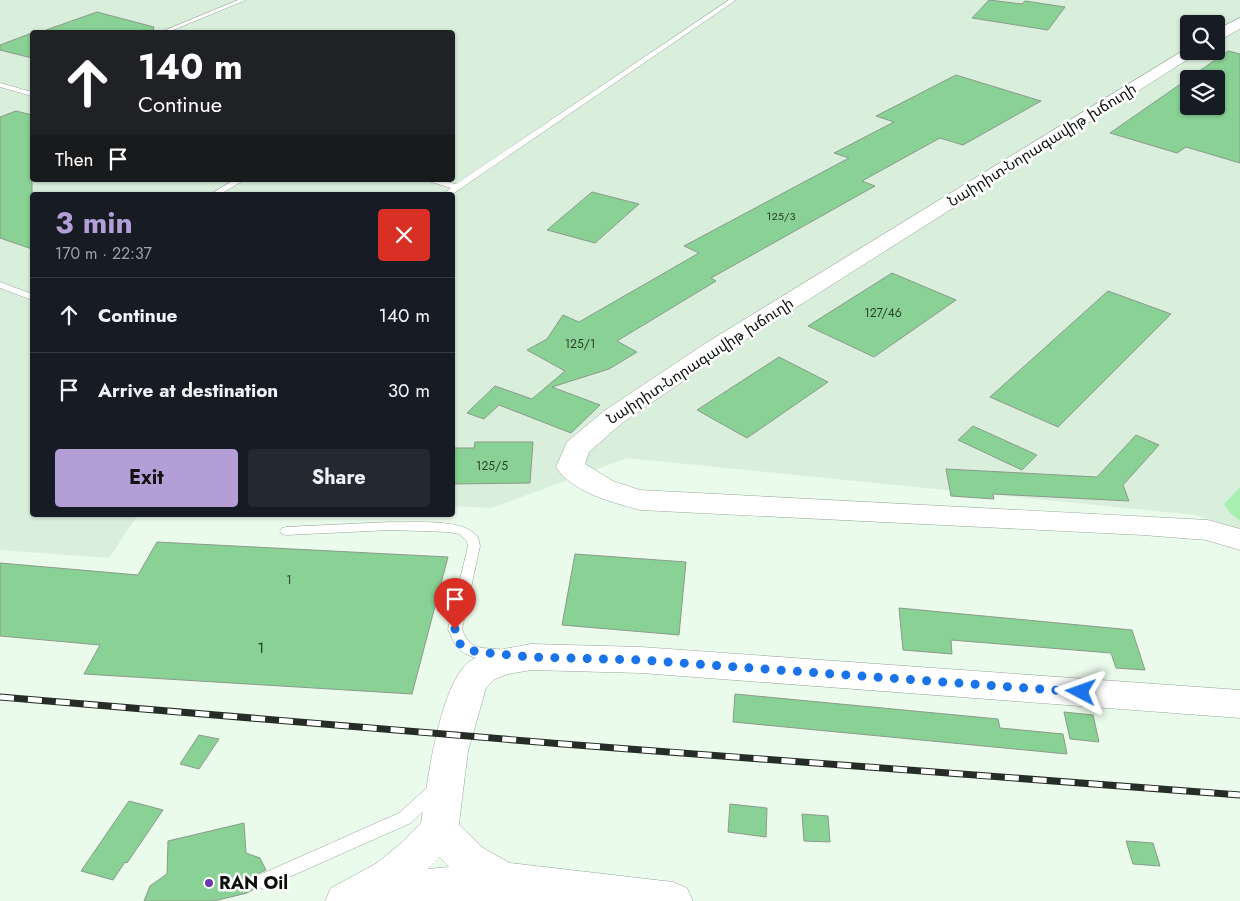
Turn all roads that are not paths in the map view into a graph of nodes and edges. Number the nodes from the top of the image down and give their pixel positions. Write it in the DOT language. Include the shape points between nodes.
graph roads {
  1 [pos="243,0"];
  2 [pos="733,0"];
  3 [pos="1240,22"];
  4 [pos="169,30"];
  5 [pos="1225,31"];
  6 [pos="1180,59"];
  7 [pos="0,85"];
  8 [pos="30,88"];
  9 [pos="22,91"];
  10 [pos="30,93"];
  11 [pos="236,182"];
  12 [pos="437,182"];
  13 [pos="458,187"];
  14 [pos="218,192"];
  15 [pos="450,192"];
  16 [pos="0,285"];
  17 [pos="30,295"];
  18 [pos="286,530"];
  19 [pos="1240,540"];
  20 [pos="531,657"];
  21 [pos="1240,704"];
  22 [pos="446,781"];
  23 [pos="439,831"];
  24 [pos="263,881"];
  25 [pos="506,881"];
  26 [pos="421,895"];
  27 [pos="345,901"];
  28 [pos="369,901"];
  29 [pos="673,901"];
  1 -- 4 [label="lane"];
  2 -- 13 [label="lane"];
  3 -- 5 [label="street"];
  6 -- 19 [label="street, Նաիրիտ-Նորագավիթ խճուղի" via="707,354 613,417 577,448 570,467 610,492 640,500 1143,525 1208,530"];
  7 -- 9 [label="lane"];
  8 -- 9 [label="lane"];
  9 -- 10 [label="lane"];
  11 -- 14 [label="lane"];
  12 -- 13 [label="lane"];
  13 -- 15 [label="lane"];
  16 -- 17 [label="lane"];
  18 -- 20 [label="lane" via="391,526 463,531 472,538 474,546 455,629 458,642 466,649 478,652"];
  20 -- 21 [label="street" via="641,660"];
  20 -- 22 [label="street" via="482,670 471,681 452,743"];
  22 -- 23 [label="street"];
  22 -- 24 [label="lane" via="405,818"];
  23 -- 25 [label="street" via="469,861"];
  23 -- 26 [label="street"];
  23 -- 27 [label="street" via="391,876"];
  25 -- 26 [label="street"];
  25 -- 29 [label="street"];
  26 -- 28 [label="street"];
}
